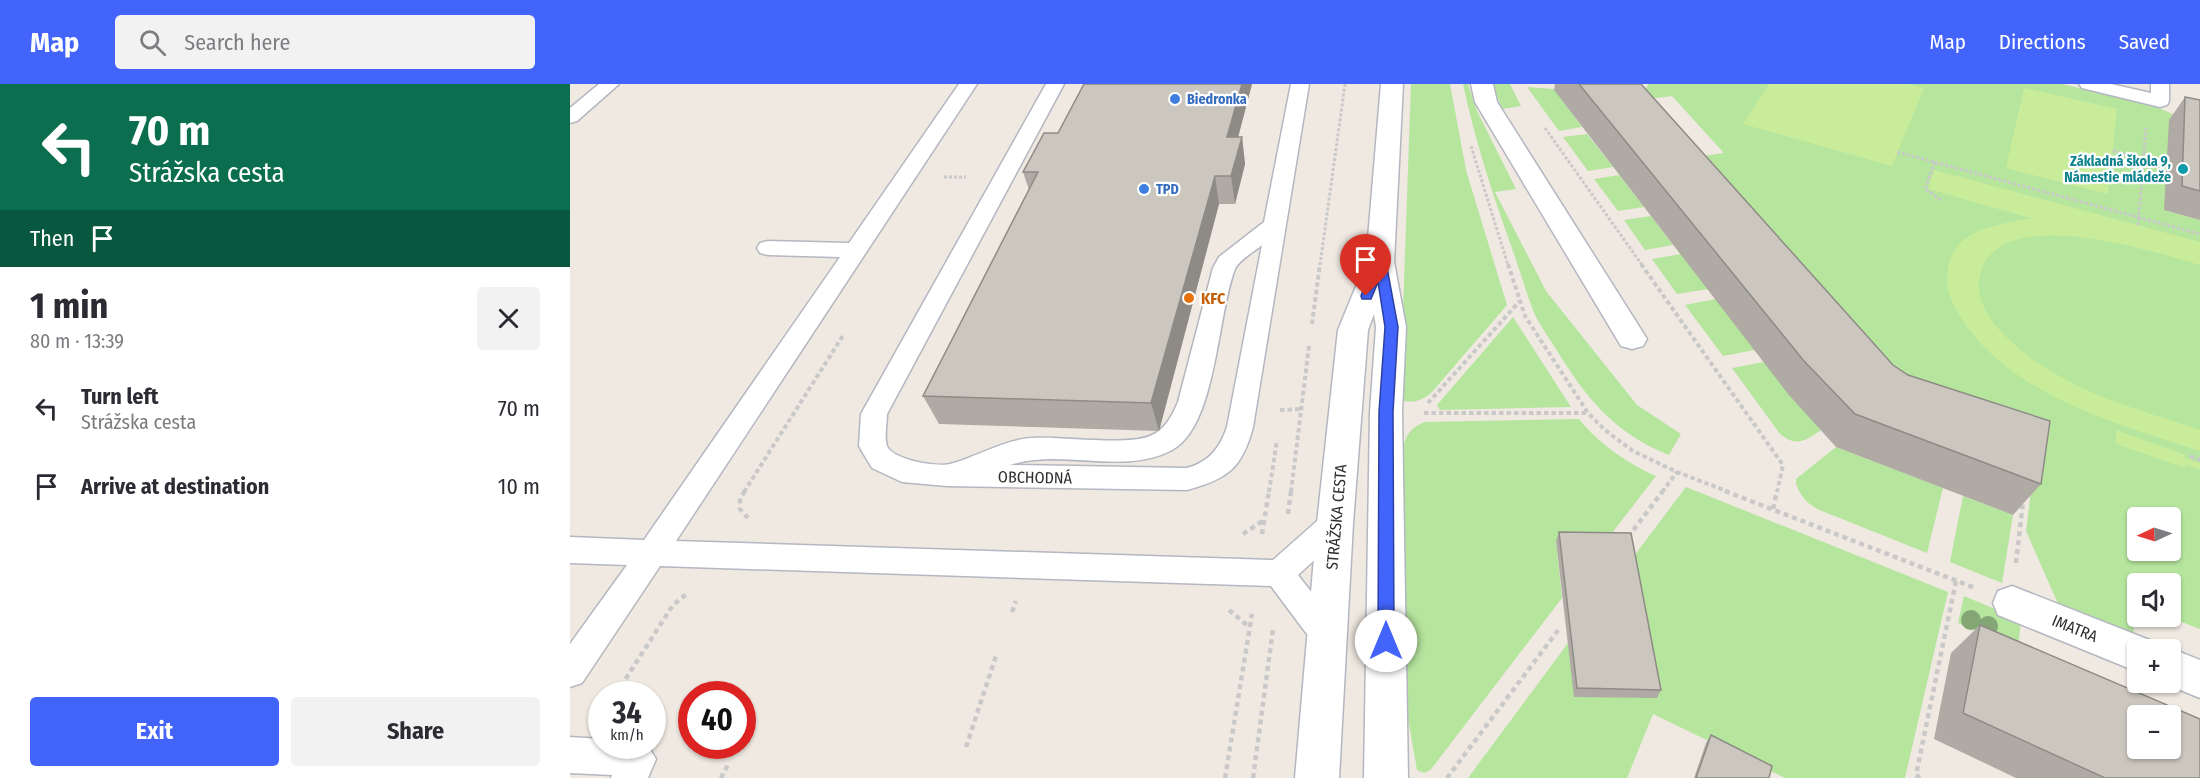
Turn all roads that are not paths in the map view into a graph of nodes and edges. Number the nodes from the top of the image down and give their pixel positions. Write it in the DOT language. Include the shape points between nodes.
graph roads {
  1 [pos="610,84"];
  2 [pos="968,84"];
  3 [pos="1055,84"];
  4 [pos="1300,84"];
  5 [pos="1392,84"];
  6 [pos="1482,84"];
  7 [pos="2088,84"];
  8 [pos="2166,89"];
  9 [pos="570,117"];
  10 [pos="1274,225"];
  11 [pos="768,248"];
  12 [pos="856,250"];
  13 [pos="1380,262"];
  14 [pos="1632,339"];
  15 [pos="947,476"];
  16 [pos="1335,523"];
  17 [pos="570,550"];
  18 [pos="652,553"];
  19 [pos="1279,573"];
  20 [pos="2012,603"];
  21 [pos="1326,635"];
  22 [pos="2127,650"];
  23 [pos="2181,671"];
  24 [pos="570,672"];
  25 [pos="2200,679"];
  26 [pos="570,755"];
  27 [pos="634,769"];
  28 [pos="1317,778"];
  29 [pos="1386,778"];
  1 -- 9 [label="lane"];
  2 -- 12 [label="lane"];
  3 -- 15 [label="lane, OBCHODNÁ" via="874,414 873,446 882,460 902,471"];
  4 -- 10 [label="lane, OBCHODNÁ"];
  5 -- 13 [label="street, STRÁŽSKA CESTA"];
  6 -- 14 [label="street" via="1486,102"];
  7 -- 8 [label="lane" via="2160,101"];
  10 -- 15 [label="lane" via="1227,262 1184,422 1163,443 1131,450 1029,448"];
  10 -- 15 [label="lane, OBCHODNÁ" via="1240,427 1235,445 1209,473 1168,480"];
  11 -- 12 [label="lane"];
  12 -- 18 [label="lane"];
  13 -- 16 [label="street, STRÁŽSKA CESTA" via="1353,330"];
  13 -- 29 [label="street, STRÁŽSKA CESTA" via="1392,327 1386,412"];
  16 -- 19 [label="lane"];
  16 -- 21 [label="street, STRÁŽSKA CESTA"];
  17 -- 18 [label="lane"];
  18 -- 19 [label="lane"];
  18 -- 24 [label="lane"];
  19 -- 21 [label="lane"];
  20 -- 22 [label="street, IMATRA"];
  21 -- 28 [label="street, STRÁŽSKA CESTA"];
  23 -- 25 [label="street"];
  26 -- 27 [label="lane"];
}
